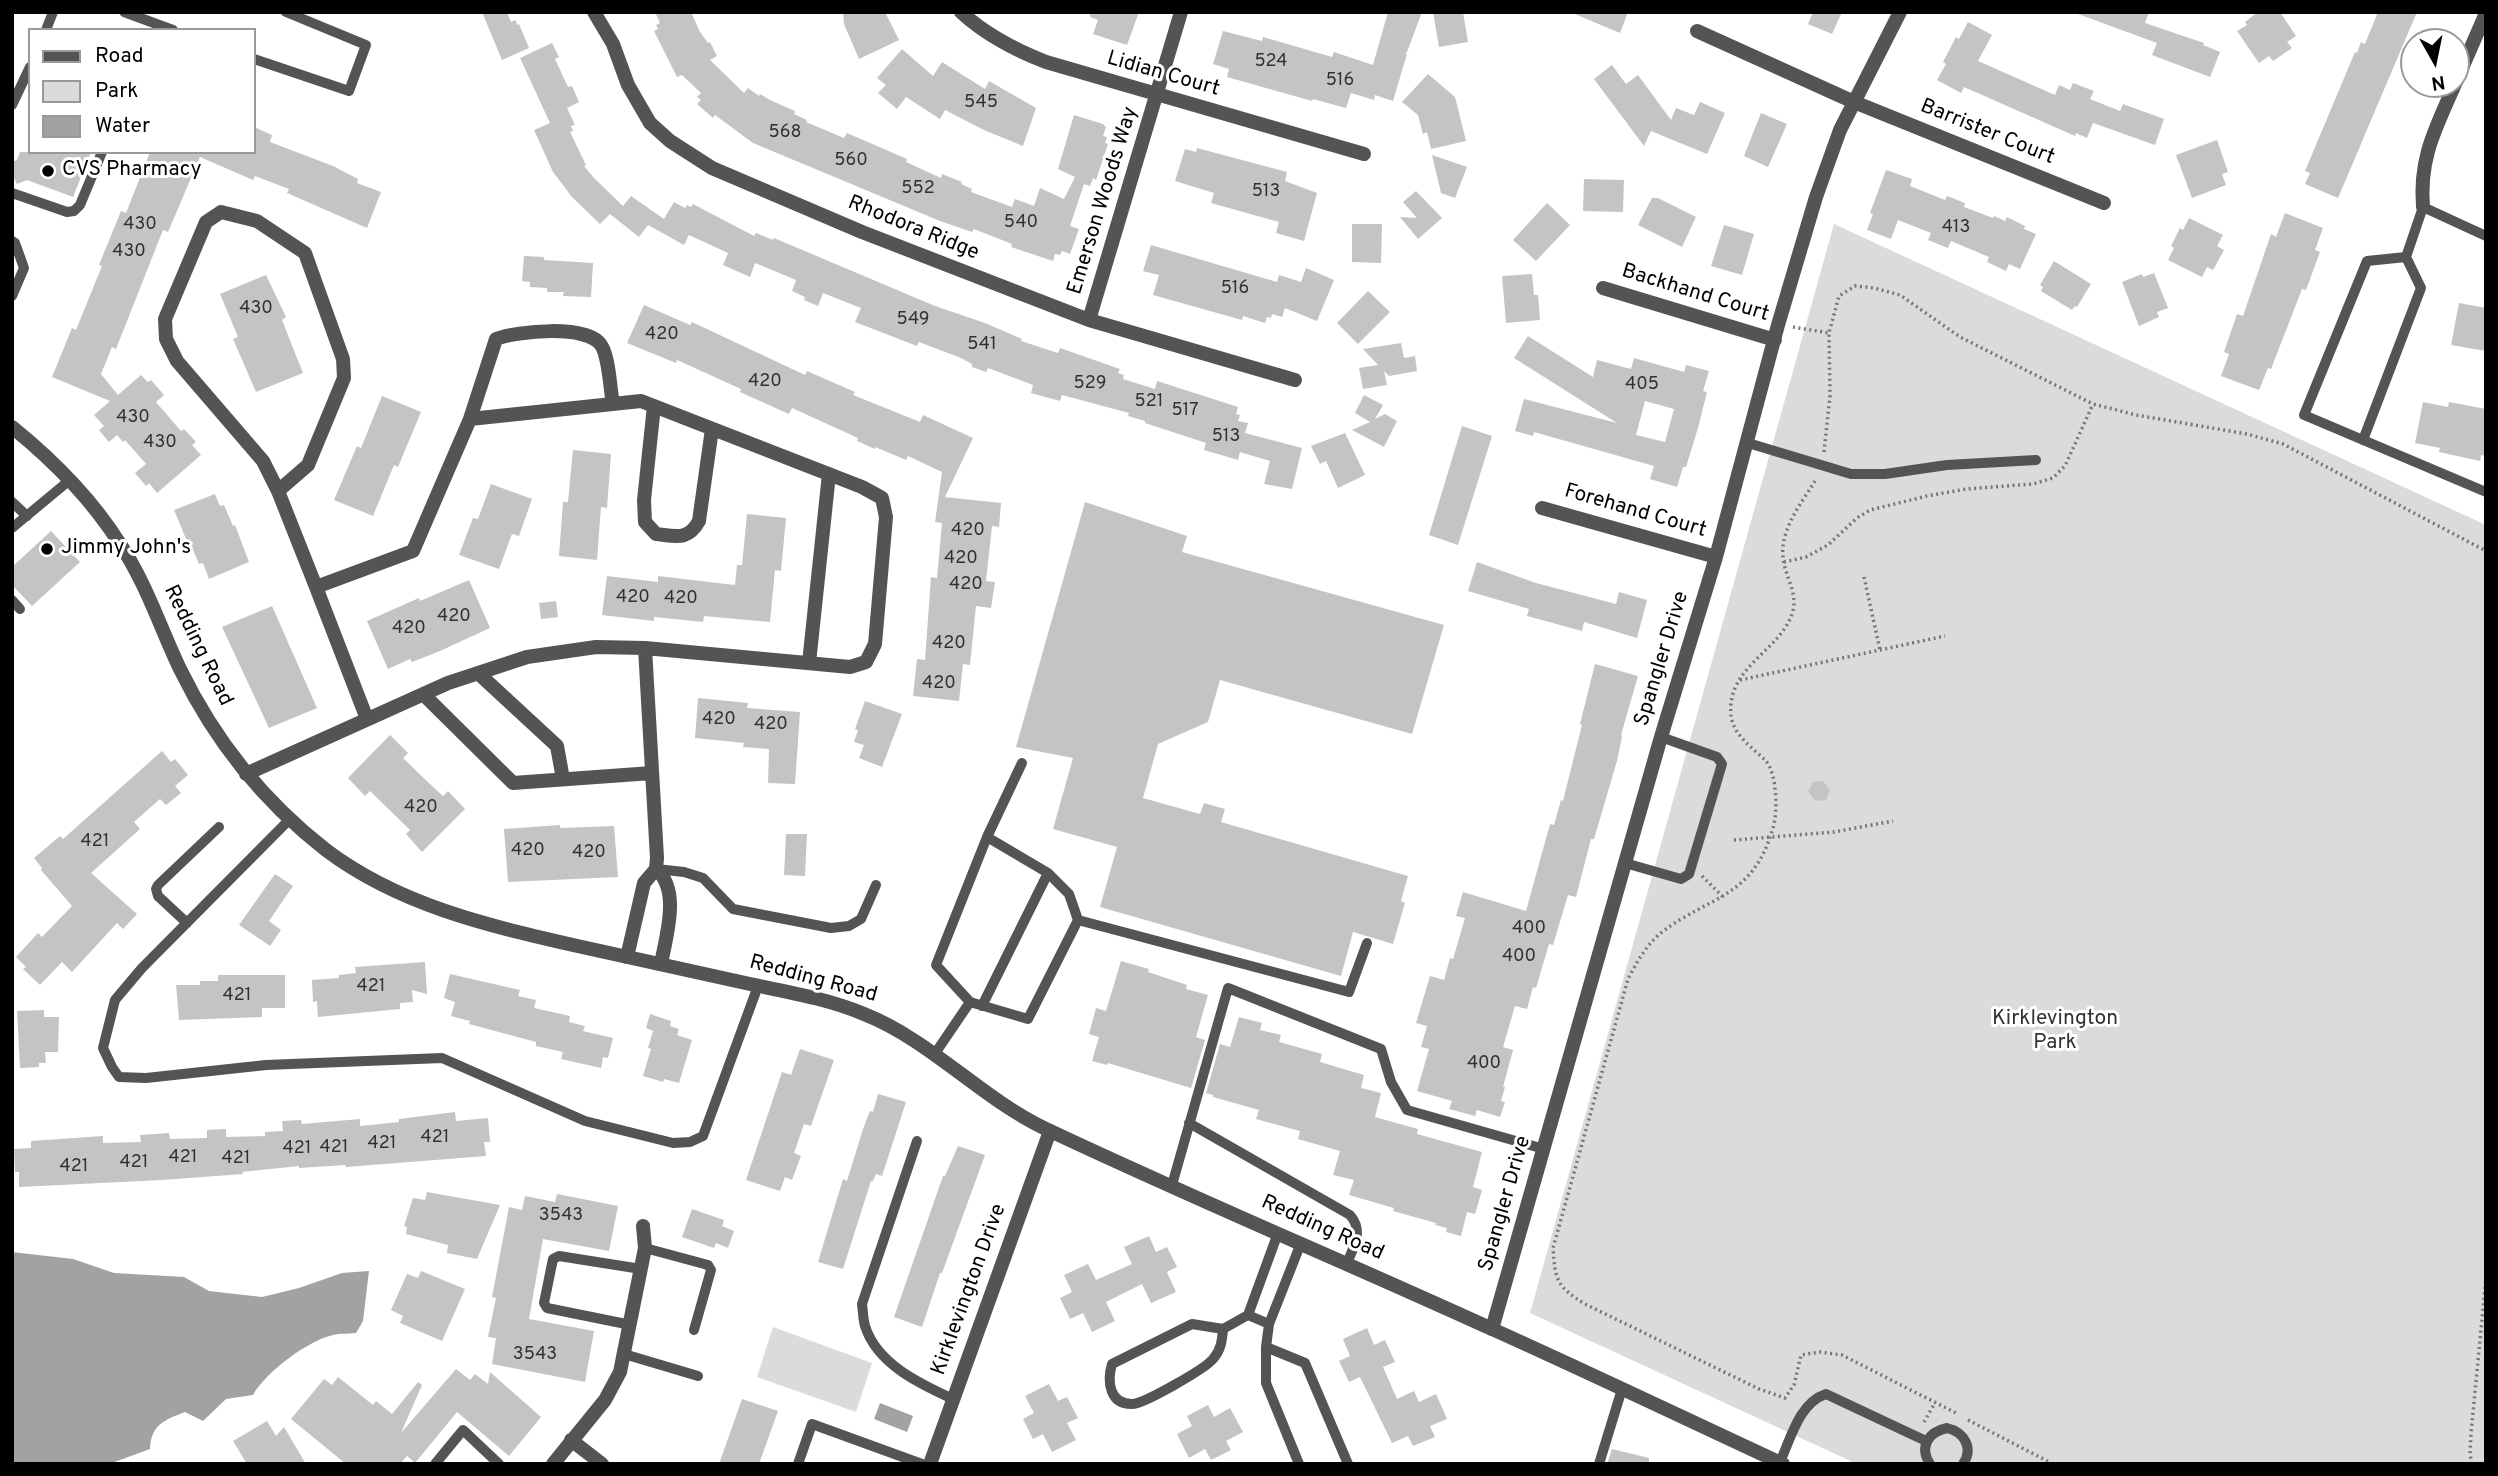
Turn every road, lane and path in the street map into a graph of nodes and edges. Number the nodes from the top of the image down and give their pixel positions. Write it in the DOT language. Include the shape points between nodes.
graph roads {
  1 [pos="124,12"];
  2 [pos="286,12"];
  3 [pos="594,12"];
  4 [pos="961,12"];
  5 [pos="1181,12"];
  6 [pos="1900,12"];
  7 [pos="2486,13"];
  8 [pos="308,16"];
  9 [pos="168,28"];
  10 [pos="1697,31"];
  11 [pos="2470,49"];
  12 [pos="256,60"];
  13 [pos="28,71"];
  14 [pos="1158,95"];
  15 [pos="2449,98"];
  16 [pos="1854,102"];
  17 [pos="12,105"];
  18 [pos="101,154"];
  19 [pos="1364,154"];
  20 [pos="12,193"];
  21 [pos="2104,203"];
  22 [pos="2423,207"];
  23 [pos="2486,236"];
  24 [pos="12,242"];
  25 [pos="2406,257"];
  26 [pos="1603,288"];
  27 [pos="12,296"];
  28 [pos="1089,320"];
  29 [pos="1778,324"];
  30 [pos="1829,333"];
  31 [pos="1775,340"];
  32 [pos="1295,380"];
  33 [pos="613,404"];
  34 [pos="2093,404"];
  35 [pos="654,406"];
  36 [pos="470,419"];
  37 [pos="12,426"];
  38 [pos="712,429"];
  39 [pos="2363,440"];
  40 [pos="1748,443"];
  41 [pos="1824,452"];
  42 [pos="2036,460"];
  43 [pos="829,474"];
  44 [pos="71,480"];
  45 [pos="1815,481"];
  46 [pos="278,491"];
  47 [pos="2486,492"];
  48 [pos="12,502"];
  49 [pos="1542,508"];
  50 [pos="27,516"];
  51 [pos="12,528"];
  52 [pos="2486,551"];
  53 [pos="1716,557"];
  54 [pos="1784,562"];
  55 [pos="1864,577"];
  56 [pos="316,587"];
  57 [pos="12,600"];
  58 [pos="20,609"];
  59 [pos="1945,636"];
  60 [pos="645,648"];
  61 [pos="1880,650"];
  62 [pos="809,663"];
  63 [pos="478,673"];
  64 [pos="1740,680"];
  65 [pos="423,694"];
  66 [pos="367,719"];
  67 [pos="1661,737"];
  68 [pos="1022,763"];
  69 [pos="652,773"];
  70 [pos="246,774"];
  71 [pos="563,779"];
  72 [pos="290,819"];
  73 [pos="1893,821"];
  74 [pos="219,827"];
  75 [pos="986,837"];
  76 [pos="1769,838"];
  77 [pos="1734,840"];
  78 [pos="1625,863"];
  79 [pos="1691,864"];
  80 [pos="656,869"];
  81 [pos="1048,873"];
  82 [pos="876,885"];
  83 [pos="1724,898"];
  84 [pos="1078,920"];
  85 [pos="187,923"];
  86 [pos="1367,943"];
  87 [pos="627,957"];
  88 [pos="662,964"];
  89 [pos="758,986"];
  90 [pos="970,1002"];
  91 [pos="982,1006"];
  92 [pos="934,1055"];
  93 [pos="1189,1123"];
  94 [pos="1050,1130"];
  95 [pos="917,1141"];
  96 [pos="1544,1149"];
  97 [pos="1171,1185"];
  98 [pos="643,1226"];
  99 [pos="1278,1233"];
  100 [pos="1301,1243"];
  101 [pos="645,1248"];
  102 [pos="1347,1264"];
  103 [pos="641,1269"];
  104 [pos="2486,1278"];
  105 [pos="1248,1315"];
  106 [pos="1269,1324"];
  107 [pos="631,1325"];
  108 [pos="1223,1329"];
  109 [pos="1492,1329"];
  110 [pos="694,1330"];
  111 [pos="1266,1347"];
  112 [pos="624,1354"];
  113 [pos="698,1376"];
  114 [pos="1622,1389"];
  115 [pos="953,1399"];
  116 [pos="571,1440"];
  117 [pos="1926,1441"];
  118 [pos="1968,1462"];
  119 [pos="1782,1463"];
  120 [pos="435,1464"];
  121 [pos="499,1464"];
  122 [pos="553,1464"];
  123 [pos="603,1464"];
  124 [pos="798,1464"];
  125 [pos="922,1464"];
  126 [pos="930,1464"];
  127 [pos="1299,1464"];
  128 [pos="1348,1464"];
  129 [pos="1599,1464"];
  130 [pos="1930,1464"];
  131 [pos="2053,1464"];
  132 [pos="2472,1464"];
  1 -- 9 [label="lane"];
  2 -- 8 [label="lane"];
  3 -- 28 [label="street, Rhodora Ridge" via="650,123 712,168"];
  4 -- 14 [label="street, Lidian Court" via="1020,52"];
  5 -- 14 [label="street, Emerson Woods Way"];
  6 -- 16 [label="street, Spangler Drive"];
  7 -- 11 [label="street"];
  8 -- 12 [label="lane" via="366,45 349,91"];
  10 -- 16 [label="street, Barrister Court"];
  13 -- 17 [label="lane"];
  14 -- 19 [label="street, Lidian Court"];
  14 -- 28 [label="street, Emerson Woods Way"];
  15 -- 22 [label="street" via="2426,156 2421,181"];
  16 -- 21 [label="street, Barrister Court"];
  16 -- 29 [label="street, Spangler Drive" via="1816,197"];
  18 -- 20 [label="lane" via="74,211"];
  22 -- 23 [label="lane"];
  22 -- 25 [label="lane"];
  24 -- 27 [label="lane" via="24,268"];
  25 -- 39 [label="lane" via="2421,288"];
  25 -- 39 [label="lane" via="2367,261 2304,415"];
  26 -- 31 [label="street, Backhand Court"];
  28 -- 32 [label="street, Rhodora Ridge"];
  29 -- 30 [label="path"];
  29 -- 31 [label="street, Spangler Drive"];
  30 -- 34 [label="path" via="1839,296 1855,286 1874,288 1899,295 1961,337"];
  30 -- 41 [label="path" via="1830,396"];
  31 -- 40 [label="street, Spangler Drive"];
  33 -- 35 [label="street" via="641,401"];
  33 -- 36 [label="street"];
  33 -- 36 [label="street" via="604,348 595,337 513,333 496,339"];
  34 -- 52 [label="path" via="2283,443"];
  34 -- 54 [label="path" via="2066,466 2053,478 1940,493 1870,510 1828,545"];
  35 -- 38 [label="street"];
  35 -- 38 [label="street" via="644,500 645,522 656,534 681,537 694,531"];
  36 -- 56 [label="street" via="413,551"];
  37 -- 44 [label="street, Redding Road"];
  38 -- 43 [label="street"];
  39 -- 47 [label="lane"];
  40 -- 42 [label="lane" via="1850,474"];
  40 -- 53 [label="street, Spangler Drive"];
  43 -- 62 [label="street"];
  43 -- 62 [label="street" via="882,498 886,517 875,644 866,662 850,667"];
  44 -- 50 [label="lane"];
  44 -- 70 [label="street, Redding Road" via="121,544 153,603 178,666 225,748"];
  45 -- 54 [label="path" via="1789,524"];
  46 -- 46 [label="street" via="263,461 177,361 166,339 165,319 205,222 221,212 257,221 305,253 343,359 344,378 308,465"];
  46 -- 56 [label="street"];
  48 -- 50 [label="lane"];
  49 -- 53 [label="street, Forehand Court"];
  50 -- 51 [label="lane"];
  53 -- 67 [label="street, Spangler Drive"];
  54 -- 64 [label="path" via="1794,596 1793,612"];
  55 -- 61 [label="path"];
  56 -- 66 [label="street"];
  57 -- 58 [label="lane"];
  59 -- 61 [label="path"];
  60 -- 62 [label="street"];
  60 -- 63 [label="street" via="596,647 527,657"];
  60 -- 69 [label="street"];
  61 -- 64 [label="path"];
  63 -- 65 [label="street"];
  63 -- 71 [label="street" via="557,746"];
  64 -- 76 [label="path" via="1732,697 1731,718 1745,743 1768,764 1777,796"];
  65 -- 66 [label="street"];
  65 -- 71 [label="street" via="513,783"];
  66 -- 70 [label="street"];
  67 -- 78 [label="street, Spangler Drive"];
  67 -- 79 [label="lane" via="1717,757 1722,764"];
  68 -- 75 [label="lane"];
  69 -- 71 [label="street"];
  69 -- 80 [label="street"];
  70 -- 72 [label="street, Redding Road"];
  72 -- 85 [label="lane"];
  72 -- 87 [label="street, Redding Road" via="331,854 419,903 499,928"];
  73 -- 76 [label="path"];
  74 -- 85 [label="lane" via="156,890"];
  75 -- 81 [label="lane"];
  75 -- 90 [label="lane" via="936,965"];
  76 -- 77 [label="path"];
  76 -- 83 [label="path" via="1759,863"];
  78 -- 79 [label="lane" via="1681,878 1689,874"];
  78 -- 96 [label="street, Spangler Drive"];
  79 -- 83 [label="path"];
  80 -- 82 [label="lane" via="703,878 733,909 831,928 861,919"];
  80 -- 87 [label="street" via="644,883"];
  80 -- 88 [label="street" via="669,886"];
  81 -- 84 [label="lane" via="1069,894"];
  81 -- 91 [label="lane"];
  83 -- 131 [label="path" via="1660,934 1640,955 1628,979 1553,1248 1555,1270 1565,1291 1785,1398 1794,1385 1801,1355 1842,1356"];
  84 -- 86 [label="lane" via="1349,992"];
  84 -- 91 [label="lane" via="1028,1019"];
  85 -- 89 [label="lane" via="115,1000 103,1048 119,1077 292,1063 442,1058 585,1121 673,1143 690,1142 703,1136"];
  87 -- 88 [label="street, Redding Road"];
  88 -- 89 [label="street, Redding Road"];
  89 -- 92 [label="street, Redding Road" via="863,1013"];
  90 -- 91 [label="lane"];
  90 -- 92 [label="lane"];
  92 -- 94 [label="street, Redding Road" via="1021,1116"];
  93 -- 96 [label="lane" via="1228,988 1381,1049 1391,1082 1407,1110"];
  93 -- 97 [label="lane"];
  93 -- 102 [label="lane" via="1350,1215 1359,1233"];
  94 -- 97 [label="street, Redding Road"];
  94 -- 115 [label="street, Kirklevington Drive"];
  95 -- 115 [label="lane" via="862,1304 864,1325 898,1368"];
  96 -- 109 [label="street, Spangler Drive"];
  97 -- 99 [label="street, Redding Road"];
  98 -- 101 [label="street"];
  99 -- 100 [label="street, Redding Road"];
  99 -- 105 [label="lane"];
  100 -- 102 [label="street, Redding Road"];
  100 -- 106 [label="lane"];
  101 -- 103 [label="street"];
  101 -- 110 [label="lane" via="708,1265 711,1270"];
  102 -- 109 [label="street, Redding Road"];
  103 -- 107 [label="street"];
  103 -- 107 [label="lane" via="559,1256 552,1259 544,1303 547,1308"];
  104 -- 132 [label="path"];
  105 -- 106 [label="lane"];
  105 -- 108 [label="lane"];
  106 -- 111 [label="lane"];
  107 -- 112 [label="street"];
  108 -- 108 [label="lane" via="1192,1324 1112,1364 1107,1379 1112,1394 1121,1402 1135,1404 1204,1369 1222,1346"];
  109 -- 114 [label="street, Redding Road"];
  111 -- 127 [label="lane" via="1266,1383"];
  111 -- 128 [label="lane" via="1305,1363"];
  112 -- 113 [label="lane"];
  112 -- 116 [label="street" via="605,1400"];
  114 -- 119 [label="street, Redding Road"];
  114 -- 129 [label="lane"];
  115 -- 126 [label="street, Kirklevington Drive"];
  116 -- 122 [label="street"];
  116 -- 123 [label="street"];
  117 -- 118 [label="lane" via="1938,1430 1955,1430 1967,1442"];
  117 -- 119 [label="lane" via="1826,1395 1804,1410"];
  117 -- 130 [label="lane" via="1924,1450"];
  120 -- 121 [label="lane" via="463,1430"];
  124 -- 125 [label="lane" via="812,1424"];
}
